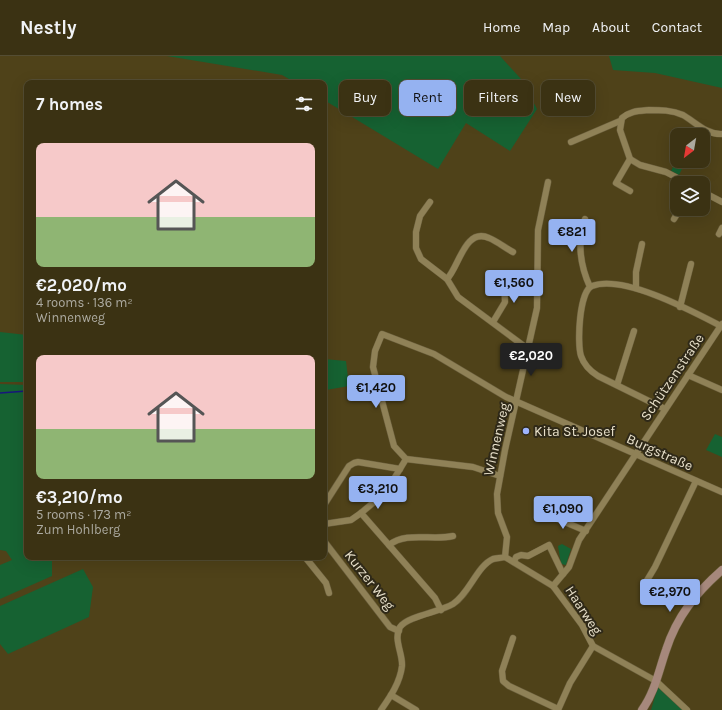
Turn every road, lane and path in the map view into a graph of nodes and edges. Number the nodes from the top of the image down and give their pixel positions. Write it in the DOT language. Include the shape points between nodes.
graph roads {
  1 [pos="620,121"];
  2 [pos="722,134"];
  3 [pos="571,142"];
  4 [pos="630,159"];
  5 [pos="674,176"];
  6 [pos="548,182"];
  7 [pos="630,191"];
  8 [pos="710,196"];
  9 [pos="430,202"];
  10 [pos="722,202"];
  11 [pos="676,216"];
  12 [pos="585,219"];
  13 [pos="674,219"];
  14 [pos="642,244"];
  15 [pos="513,252"];
  16 [pos="691,264"];
  17 [pos="447,279"];
  18 [pos="504,280"];
  19 [pos="590,287"];
  20 [pos="636,288"];
  21 [pos="680,307"];
  22 [pos="493,322"];
  23 [pos="721,325"];
  24 [pos="634,331"];
  25 [pos="528,349"];
  26 [pos="688,375"];
  27 [pos="617,385"];
  28 [pos="722,390"];
  29 [pos="517,402"];
  30 [pos="665,409"];
  31 [pos="635,454"];
  32 [pos="406,459"];
  33 [pos="400,469"];
  34 [pos="500,476"];
  35 [pos="696,481"];
  36 [pos="722,492"];
  37 [pos="327,500"];
  38 [pos="361,513"];
  39 [pos="546,514"];
  40 [pos="327,524"];
  41 [pos="586,531"];
  42 [pos="454,536"];
  43 [pos="327,545"];
  44 [pos="389,545"];
  45 [pos="505,557"];
  46 [pos="307,560"];
  47 [pos="514,562"];
  48 [pos="722,570"];
  49 [pos="563,574"];
  50 [pos="646,582"];
  51 [pos="553,586"];
  52 [pos="329,593"];
  53 [pos="441,610"];
  54 [pos="399,631"];
  55 [pos="513,638"];
  56 [pos="593,646"];
  57 [pos="656,681"];
  58 [pos="391,695"];
  59 [pos="558,709"];
  60 [pos="381,710"];
  61 [pos="416,710"];
  62 [pos="642,710"];
  63 [pos="687,710"];
  1 -- 2 [label="street" via="625,115 637,110 664,110 682,115 709,132"];
  1 -- 3 [label="street"];
  1 -- 4 [label="street" via="620,130"];
  4 -- 5 [label="street"];
  4 -- 7 [label="street" via="616,183"];
  6 -- 25 [label="street, Winnenweg" via="538,230 538,301"];
  8 -- 10 [label="street"];
  9 -- 17 [label="street" via="418,224 416,248 424,262"];
  11 -- 13 [label="street"];
  12 -- 19 [label="street" via="580,244 582,262"];
  14 -- 20 [label="street"];
  15 -- 17 [label="street" via="487,237 475,237 468,242 452,275"];
  16 -- 21 [label="street"];
  17 -- 22 [label="street" via="458,297"];
  18 -- 22 [label="street" via="505,302"];
  19 -- 20 [label="street" via="607,284"];
  19 -- 27 [label="street" via="581,314 578,340 580,355 589,370"];
  20 -- 21 [label="street"];
  21 -- 23 [label="street"];
  22 -- 25 [label="street"];
  23 -- 26 [label="street, Schützenstraße"];
  24 -- 27 [label="street"];
  25 -- 29 [label="street, Winnenweg"];
  26 -- 28 [label="street"];
  26 -- 30 [label="street, Schützenstraße"];
  27 -- 30 [label="street"];
  29 -- 31 [label="street, Burgstraße"];
  29 -- 32 [label="street, Burgstraße" via="434,354 382,334 375,351 374,367 394,446"];
  29 -- 34 [label="street, Winnenweg"];
  30 -- 31 [label="street, Schützenstraße"];
  31 -- 35 [label="street, Burgstraße"];
  31 -- 41 [label="street, Schützenstraße"];
  32 -- 33 [label="street"];
  32 -- 34 [label="street" via="473,467"];
  33 -- 37 [label="street" via="354,462"];
  33 -- 38 [label="street" via="386,492"];
  34 -- 45 [label="street, Winnenweg" via="496,501 507,537"];
  35 -- 36 [label="street, Burgstraße"];
  35 -- 50 [label="street"];
  38 -- 40 [label="street" via="351,520"];
  38 -- 44 [label="street"];
  39 -- 41 [label="street"];
  41 -- 49 [label="street, Schützenstraße"];
  42 -- 44 [label="street" via="402,538"];
  43 -- 54 [label="street, Kurzer Weg" via="390,627"];
  44 -- 53 [label="street" via="435,598"];
  45 -- 47 [label="street, Haarweg"];
  45 -- 53 [label="street" via="492,559 459,599"];
  46 -- 52 [label="street" via="326,583"];
  47 -- 49 [label="street" via="516,557 528,556 549,545"];
  47 -- 51 [label="street, Haarweg"];
  48 -- 57 [label="main road" via="698,592 680,616"];
  49 -- 51 [label="street, Schützenstraße"];
  51 -- 56 [label="street, Haarweg" via="582,625"];
  53 -- 54 [label="street" via="403,624"];
  54 -- 58 [label="street" via="402,665 399,680"];
  55 -- 59 [label="street" via="502,671 503,681"];
  56 -- 57 [label="street, Haarweg"];
  56 -- 59 [label="street" via="573,677"];
  57 -- 62 [label="main road" via="651,696"];
  57 -- 63 [label="street, Haarweg"];
  58 -- 60 [label="street"];
  58 -- 61 [label="street"];
}
